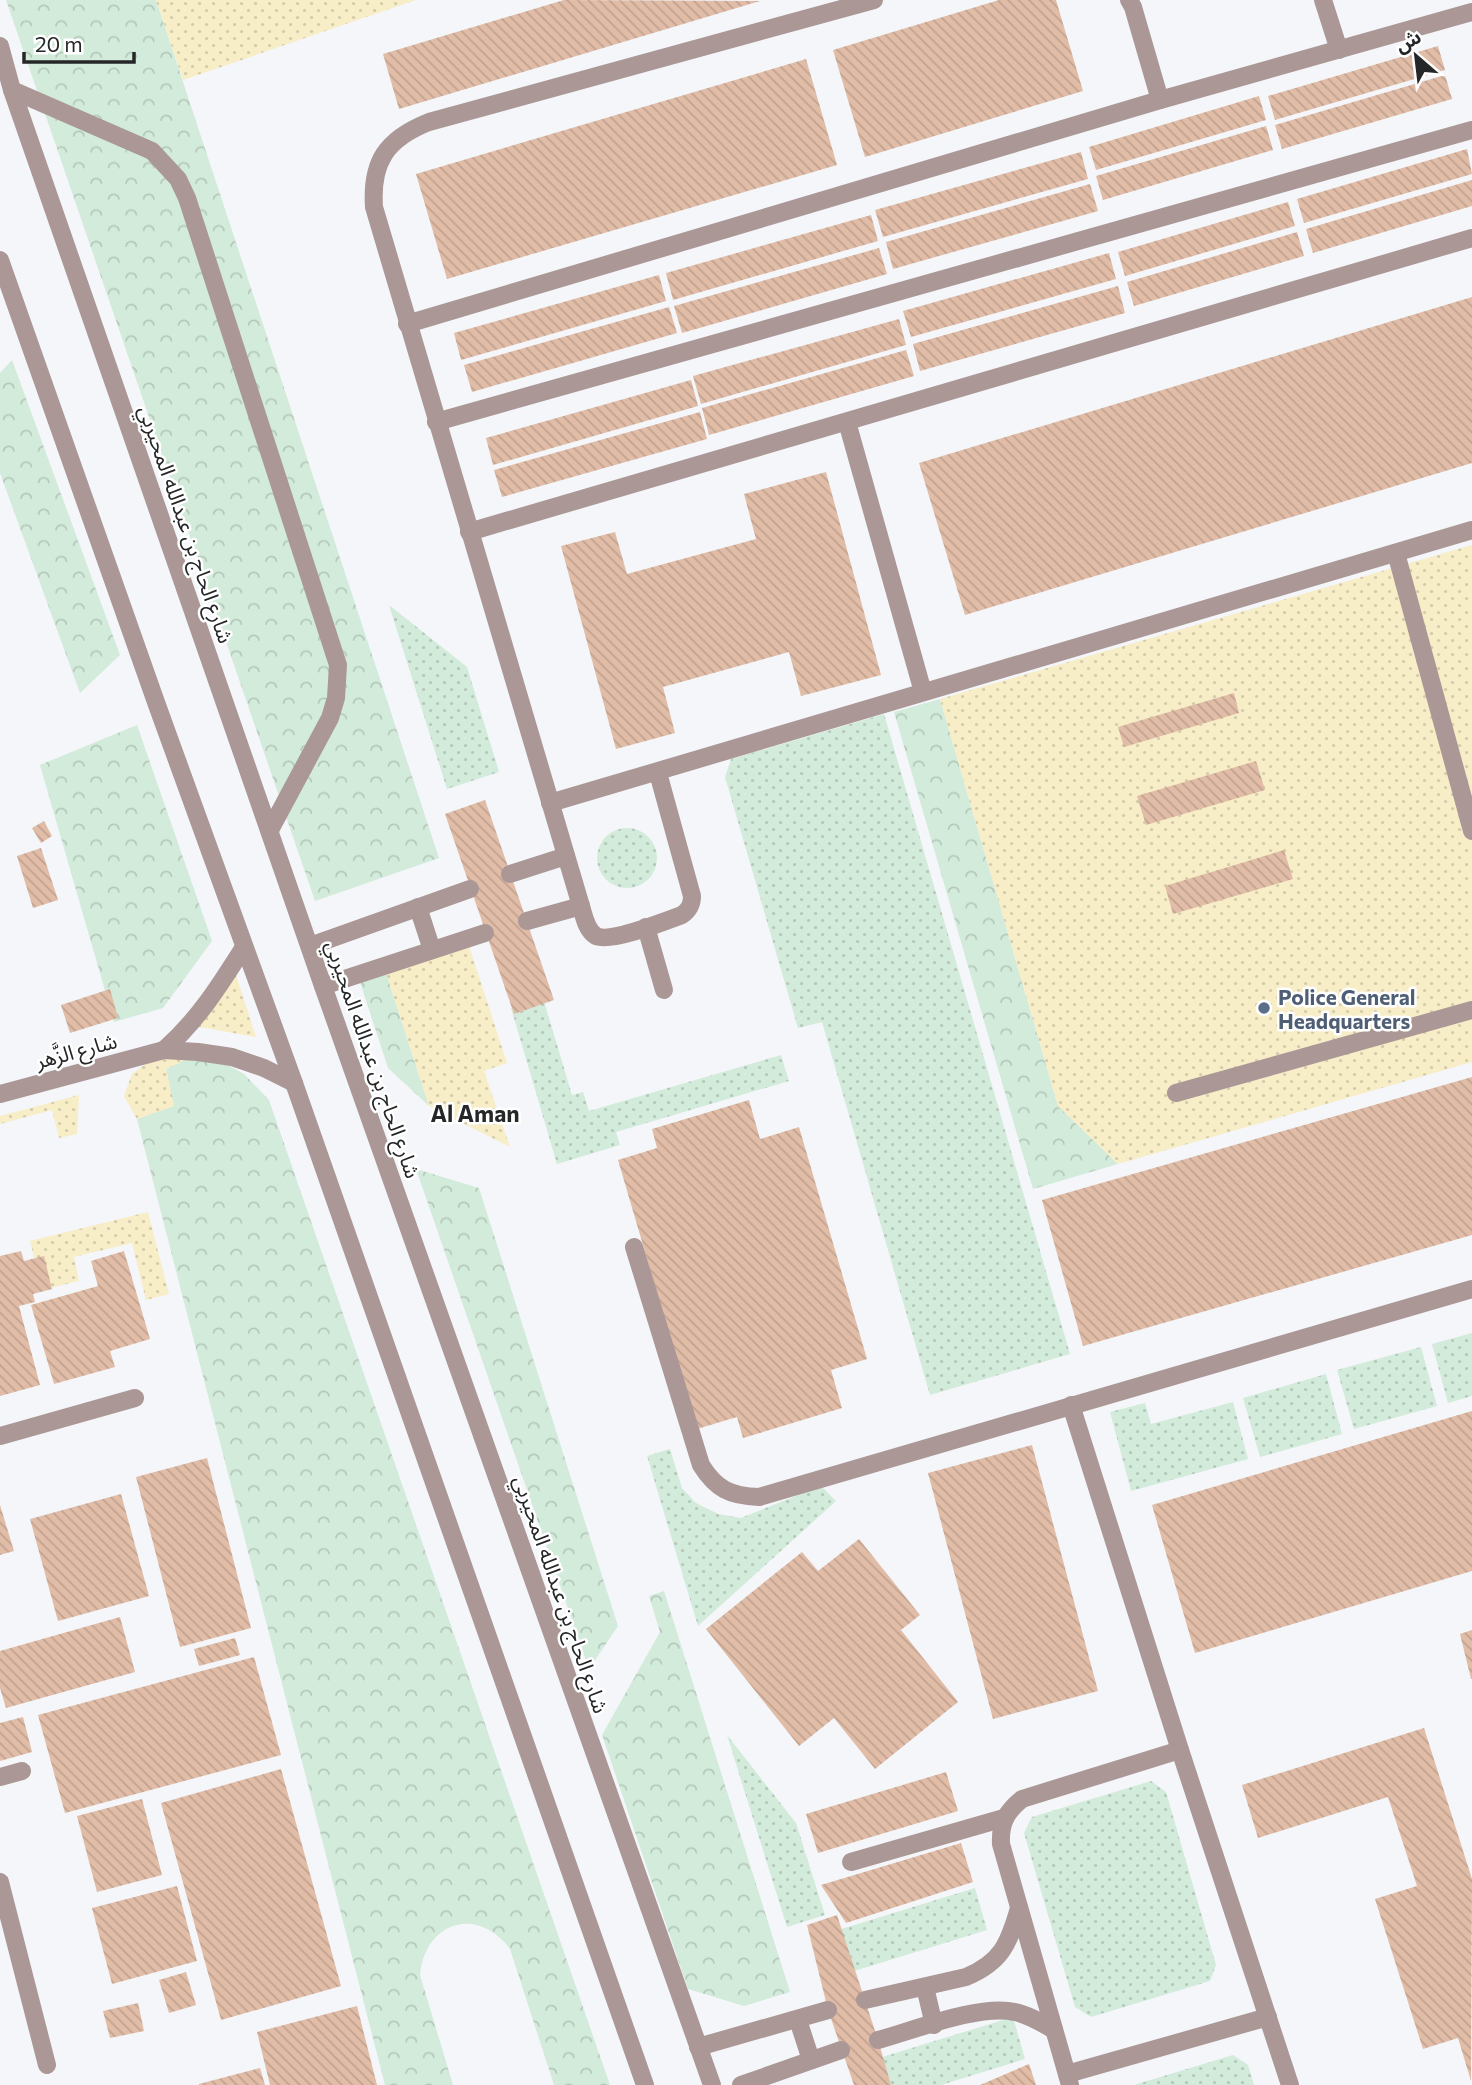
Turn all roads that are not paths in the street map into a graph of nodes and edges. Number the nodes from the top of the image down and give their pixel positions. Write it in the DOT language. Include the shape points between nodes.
graph roads {
  1 [pos="874,0"];
  2 [pos="1129,0"];
  3 [pos="1323,0"];
  4 [pos="1472,12"];
  5 [pos="0,46"];
  6 [pos="1339,50"];
  7 [pos="6,86"];
  8 [pos="1160,100"];
  9 [pos="1472,130"];
  10 [pos="1472,238"];
  11 [pos="0,261"];
  12 [pos="407,324"];
  13 [pos="436,422"];
  14 [pos="847,422"];
  15 [pos="1472,530"];
  16 [pos="469,532"];
  17 [pos="1396,553"];
  18 [pos="923,692"];
  19 [pos="658,773"];
  20 [pos="550,803"];
  21 [pos="1471,821"];
  22 [pos="270,830"];
  23 [pos="566,856"];
  24 [pos="510,874"];
  25 [pos="470,889"];
  26 [pos="581,906"];
  27 [pos="418,907"];
  28 [pos="527,921"];
  29 [pos="646,927"];
  30 [pos="485,933"];
  31 [pos="310,946"];
  32 [pos="244,947"];
  33 [pos="432,950"];
  34 [pos="323,986"];
  35 [pos="664,990"];
  36 [pos="1472,1010"];
  37 [pos="164,1050"];
  38 [pos="294,1083"];
  39 [pos="1176,1093"];
  40 [pos="0,1094"];
  41 [pos="634,1247"];
  42 [pos="1472,1289"];
  43 [pos="135,1398"];
  44 [pos="1071,1405"];
  45 [pos="0,1436"];
  46 [pos="1181,1750"];
  47 [pos="22,1771"];
  48 [pos="0,1777"];
  49 [pos="1004,1818"];
  50 [pos="850,1862"];
  51 [pos="0,1882"];
  52 [pos="1019,1908"];
  53 [pos="925,1987"];
  54 [pos="865,2000"];
  55 [pos="828,2010"];
  56 [pos="1268,2017"];
  57 [pos="798,2020"];
  58 [pos="934,2025"];
  59 [pos="1054,2030"];
  60 [pos="878,2040"];
  61 [pos="698,2047"];
  62 [pos="841,2050"];
  63 [pos="810,2060"];
  64 [pos="47,2065"];
  65 [pos="1068,2080"];
  66 [pos="645,2085"];
  67 [pos="712,2085"];
  68 [pos="741,2085"];
  69 [pos="1290,2085"];
  1 -- 12 [label="street" via="408,130 391,145 373,185 374,207"];
  2 -- 8 [label="street"];
  3 -- 6 [label="street"];
  4 -- 6 [label="street"];
  5 -- 7 [label="street, شارع الحاج بن عبدالله المحيربي"];
  6 -- 8 [label="street"];
  7 -- 22 [label="street, شارع الحاج بن عبدالله المحيربي"];
  7 -- 22 [label="street" via="152,151 178,179 187,198 338,665 330,718"];
  8 -- 12 [label="street"];
  9 -- 13 [label="street"];
  10 -- 14 [label="street"];
  11 -- 32 [label="street"];
  12 -- 13 [label="street"];
  13 -- 16 [label="street"];
  14 -- 16 [label="street"];
  14 -- 18 [label="street"];
  15 -- 17 [label="street"];
  16 -- 20 [label="street"];
  17 -- 18 [label="street"];
  17 -- 21 [label="street"];
  18 -- 19 [label="street"];
  19 -- 20 [label="street"];
  19 -- 29 [label="street" via="692,903 682,915"];
  20 -- 23 [label="street"];
  22 -- 31 [label="street, شارع الحاج بن عبدالله المحيربي"];
  23 -- 24 [label="street"];
  23 -- 26 [label="street"];
  25 -- 27 [label="street"];
  26 -- 28 [label="street"];
  26 -- 29 [label="street" via="590,932 597,936"];
  27 -- 31 [label="street"];
  27 -- 33 [label="street"];
  29 -- 35 [label="street"];
  30 -- 33 [label="street"];
  31 -- 34 [label="street, شارع الحاج بن عبدالله المحيربي"];
  32 -- 37 [label="street, شارع الزَّهر" via="207,1005"];
  32 -- 38 [label="street"];
  33 -- 34 [label="street"];
  34 -- 61 [label="street, شارع الحاج بن عبدالله المحيربي"];
  36 -- 39 [label="street"];
  37 -- 38 [label="street, شارع الزَّهر" via="232,1057"];
  37 -- 40 [label="street, شارع الزَّهر"];
  38 -- 66 [label="street"];
  41 -- 44 [label="street" via="701,1465 710,1479 741,1497 759,1497"];
  42 -- 44 [label="street"];
  43 -- 45 [label="street"];
  44 -- 46 [label="street"];
  46 -- 49 [label="street" via="1022,1799"];
  46 -- 56 [label="street"];
  47 -- 48 [label="street"];
  49 -- 50 [label="street"];
  49 -- 52 [label="street" via="1001,1844"];
  51 -- 64 [label="street"];
  52 -- 53 [label="street" via="1010,1940 992,1962 966,1977"];
  52 -- 59 [label="street"];
  53 -- 54 [label="street"];
  53 -- 58 [label="street"];
  55 -- 57 [label="street"];
  56 -- 65 [label="street"];
  56 -- 69 [label="street"];
  57 -- 61 [label="street"];
  57 -- 63 [label="street"];
  58 -- 59 [label="street" via="998,2010 1027,2016"];
  58 -- 60 [label="street"];
  59 -- 65 [label="street"];
  61 -- 67 [label="street, شارع الحاج بن عبدالله المحيربي"];
  62 -- 63 [label="street"];
  63 -- 68 [label="street"];
}
